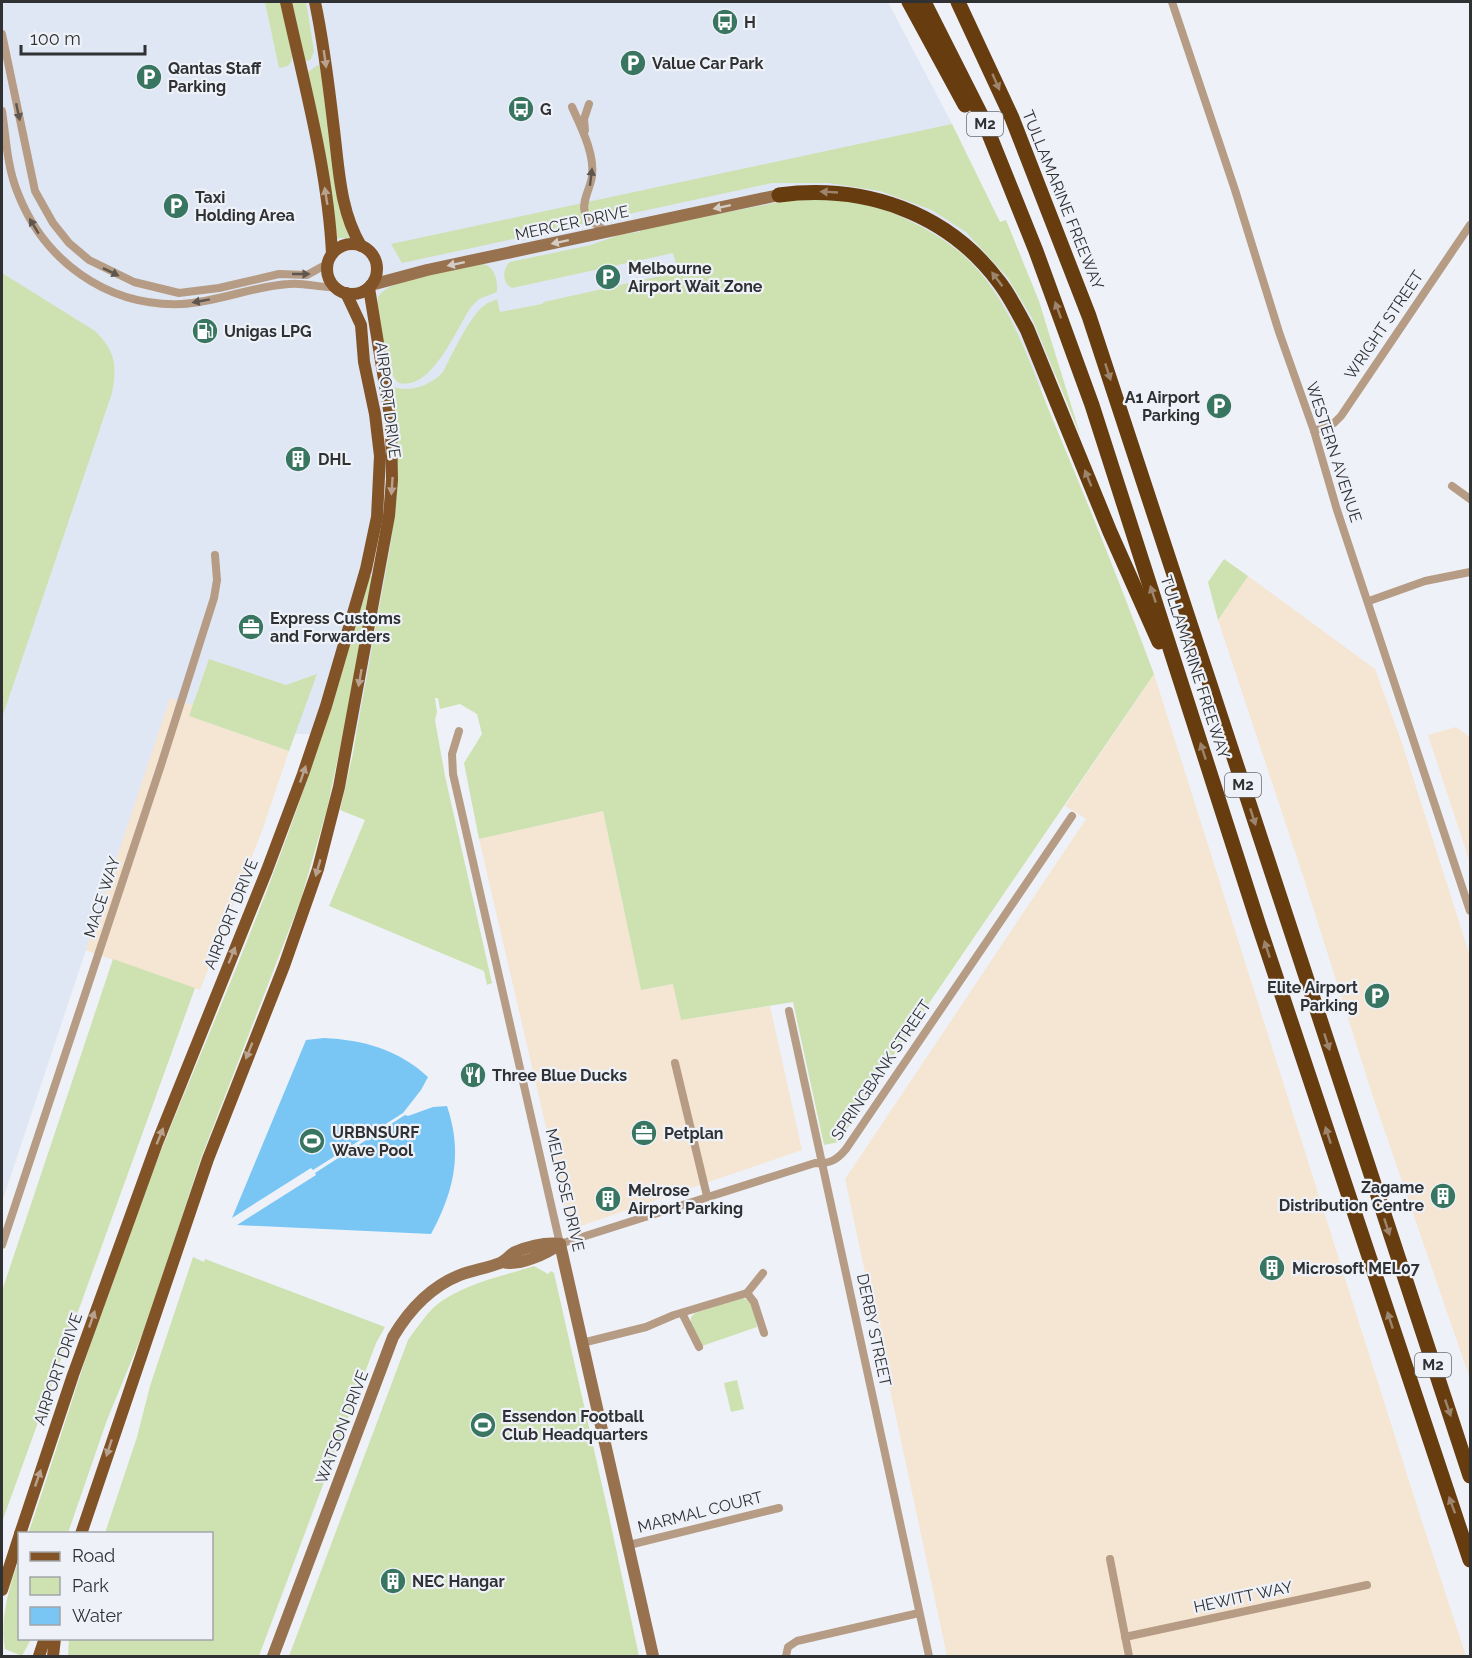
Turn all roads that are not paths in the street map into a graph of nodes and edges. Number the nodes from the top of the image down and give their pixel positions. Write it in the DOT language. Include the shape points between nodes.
graph roads {
  1 [pos="286,2"];
  2 [pos="315,2"];
  3 [pos="909,2"];
  4 [pos="924,2"];
  5 [pos="958,2"];
  6 [pos="967,2"];
  7 [pos="1172,2"];
  8 [pos="971,29"];
  9 [pos="2,34"];
  10 [pos="588,104"];
  11 [pos="572,107"];
  12 [pos="2,111"];
  13 [pos="585,140"];
  14 [pos="779,195"];
  15 [pos="1470,227"];
  16 [pos="607,232"];
  17 [pos="362,246"];
  18 [pos="1036,250"];
  19 [pos="329,259"];
  20 [pos="370,286"];
  21 [pos="334,287"];
  22 [pos="346,293"];
  23 [pos="1314,431"];
  24 [pos="1452,486"];
  25 [pos="1470,499"];
  26 [pos="215,555"];
  27 [pos="1470,572"];
  28 [pos="1369,601"];
  29 [pos="1190,710"];
  30 [pos="459,730"];
  31 [pos="1072,816"];
  32 [pos="1470,911"];
  33 [pos="789,1011"];
  34 [pos="675,1063"];
  35 [pos="821,1163"];
  36 [pos="707,1196"];
  37 [pos="560,1244"];
  38 [pos="2,1245"];
  39 [pos="763,1273"];
  40 [pos="747,1293"];
  41 [pos="682,1313"];
  42 [pos="764,1333"];
  43 [pos="582,1343"];
  44 [pos="699,1347"];
  45 [pos="1470,1476"];
  46 [pos="778,1508"];
  47 [pos="21,1532"];
  48 [pos="81,1532"];
  49 [pos="18,1540"];
  50 [pos="629,1545"];
  51 [pos="1110,1559"];
  52 [pos="1470,1560"];
  53 [pos="1367,1585"];
  54 [pos="2,1590"];
  55 [pos="920,1613"];
  56 [pos="1125,1637"];
  57 [pos="44,1640"];
  58 [pos="54,1640"];
  59 [pos="39,1656"];
  60 [pos="53,1656"];
  61 [pos="273,1656"];
  62 [pos="653,1656"];
  63 [pos="786,1656"];
  64 [pos="929,1656"];
  65 [pos="1129,1656"];
  19 -- 1 [label="main road, one-way" via="330,219 323,174"];
  2 -- 17 [label="main road, one-way" via="340,184 350,227"];
  3 -- 18 [label="highway" via="959,93"];
  4 -- 18 [label="highway, TULLAMARINE FREEWAY / M2" via="983,119"];
  5 -- 8 [label="highway, TULLAMARINE FREEWAY / M2"];
  6 -- 8 [label="highway" via="973,15"];
  7 -- 23 [label="street, WESTERN AVENUE"];
  8 -- 45 [label="highway, TULLAMARINE FREEWAY / M2, one-way" via="1027,154 1089,316"];
  9 -- 19 [label="street, one-way" via="35,191 53,223 89,260 134,282 179,293 276,274 307,275"];
  10 -- 13 [label="street"];
  11 -- 13 [label="street"];
  21 -- 12 [label="street, one-way" via="288,284 175,304 129,297 91,282 59,259 28,216 13,176"];
  16 -- 13 [label="street, one-way" via="585,211 593,175"];
  14 -- 16 [label="street, MERCER DRIVE, one-way"];
  29 -- 14 [label="highway, one-way" via="1110,532 1026,329 999,282 949,232 902,208 829,192"];
  15 -- 23 [label="street, WRIGHT STREET" via="1341,416"];
  16 -- 20 [label="street, MERCER DRIVE, one-way"];
  17 -- 19 [label="main road" via="345,245"];
  17 -- 20 [label="main road" via="375,261 376,275"];
  29 -- 18 [label="highway, TULLAMARINE FREEWAY / M2, one-way" via="1092,405"];
  19 -- 21 [label="main road" via="327,273"];
  20 -- 22 [label="main road" via="356,294"];
  20 -- 48 [label="main road, AIRPORT DRIVE, one-way" via="391,422 392,480 389,516 339,787 308,899 208,1159"];
  21 -- 22 [label="main road"];
  47 -- 22 [label="main road, AIRPORT DRIVE, one-way" via="157,1143 303,774 366,569 376,517 380,456 361,325"];
  23 -- 28 [label="street, WESTERN AVENUE"];
  24 -- 25 [label="street"];
  26 -- 38 [label="street, MACE WAY" via="214,598"];
  27 -- 28 [label="street" via="1425,581"];
  28 -- 32 [label="street, WESTERN AVENUE"];
  52 -- 29 [label="highway, TULLAMARINE FREEWAY / M2, one-way"];
  30 -- 37 [label="street, MELROSE DRIVE" via="452,754 453,774"];
  31 -- 35 [label="street, SPRINGBANK STREET" via="846,1149 834,1161"];
  33 -- 35 [label="street, DERBY STREET"];
  34 -- 36 [label="street"];
  35 -- 36 [label="street, SPRINGBANK STREET"];
  35 -- 55 [label="street, DERBY STREET"];
  36 -- 37 [label="street, SPRINGBANK STREET"];
  37 -- 43 [label="street, MELROSE DRIVE"];
  37 -- 61 [label="street, WATSON DRIVE" via="511,1264 503,1262 460,1275 434,1290 407,1316 393,1337"];
  39 -- 40 [label="street"];
  40 -- 41 [label="street"];
  40 -- 42 [label="street"];
  41 -- 43 [label="street" via="646,1327"];
  41 -- 44 [label="street"];
  43 -- 50 [label="street, MELROSE DRIVE"];
  46 -- 50 [label="street, MARMAL COURT"];
  49 -- 54 [label="main road, AIRPORT DRIVE"];
  50 -- 62 [label="street, MELROSE DRIVE"];
  51 -- 56 [label="street"];
  53 -- 56 [label="street, HEWITT WAY"];
  55 -- 63 [label="street" via="797,1641 788,1647"];
  55 -- 64 [label="street, DERBY STREET"];
  56 -- 65 [label="street"];
  57 -- 59 [label="main road"];
  58 -- 60 [label="main road"];
}
